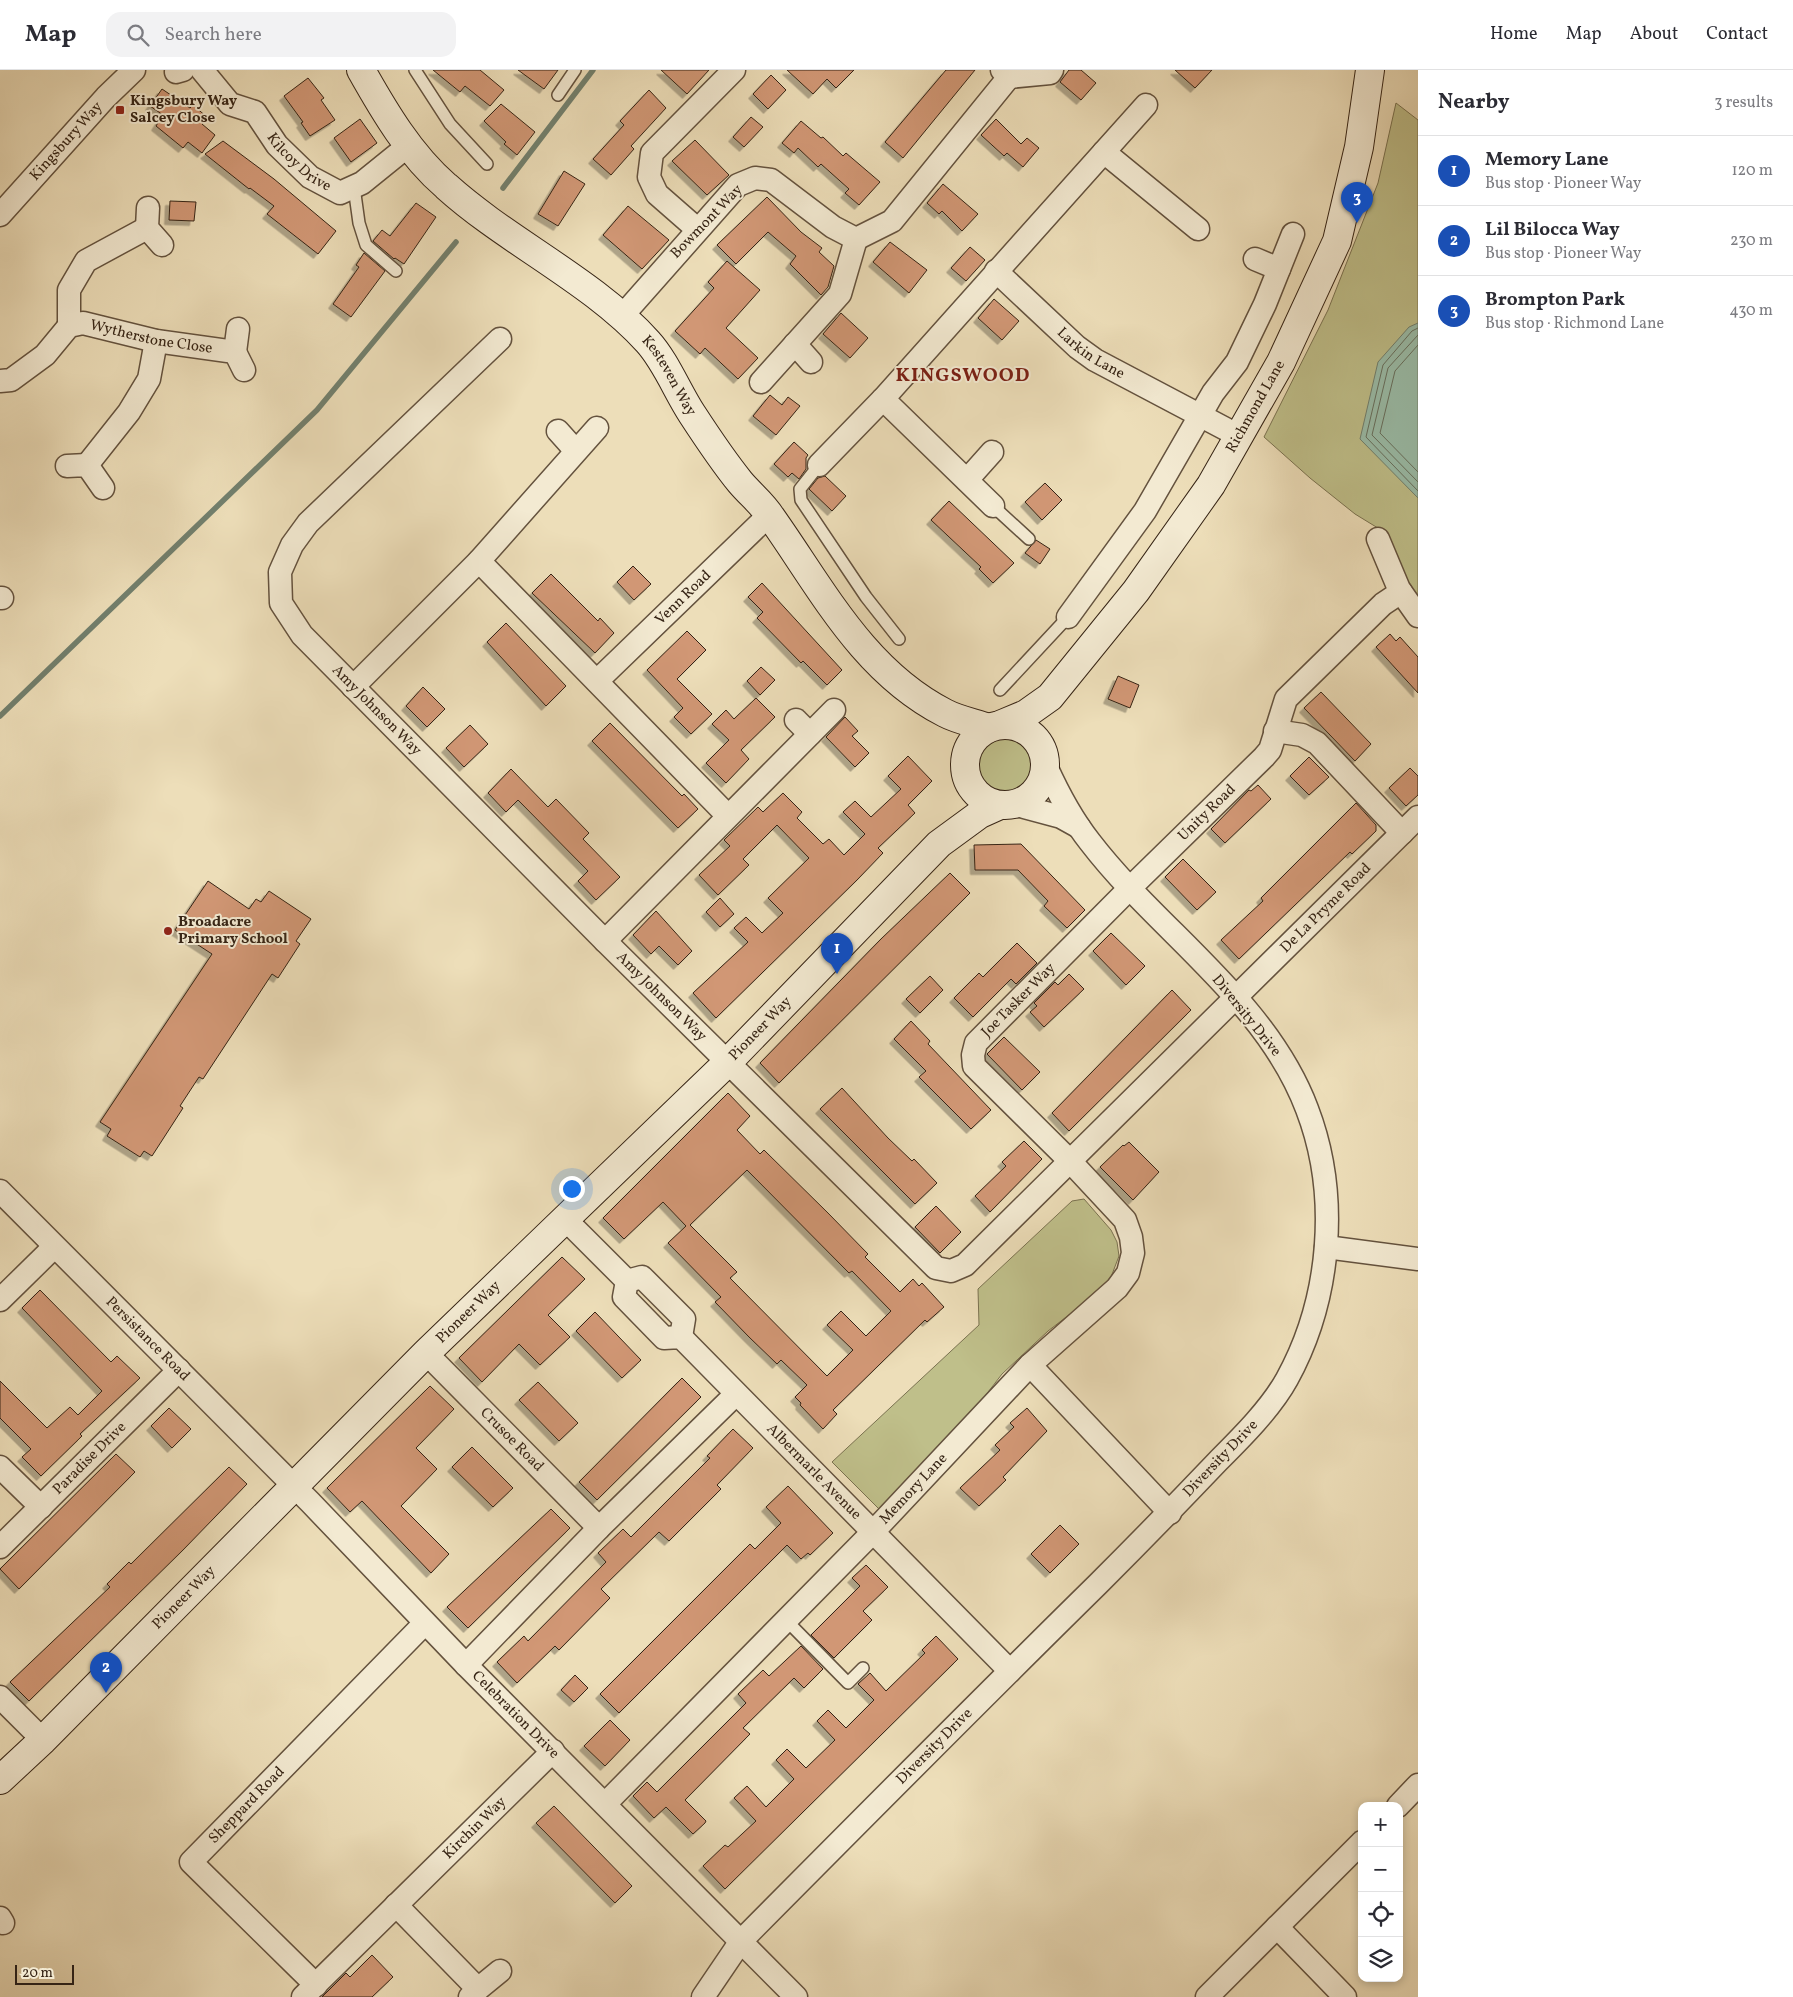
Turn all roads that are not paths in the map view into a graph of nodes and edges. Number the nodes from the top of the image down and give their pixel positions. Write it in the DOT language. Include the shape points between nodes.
graph roads {
  1 [pos="134,70"];
  2 [pos="202,70"];
  3 [pos="361,70"];
  4 [pos="415,70"];
  5 [pos="575,70"];
  6 [pos="734,70"];
  7 [pos="1052,70"];
  8 [pos="1370,70"];
  9 [pos="1005,74"];
  10 [pos="558,94"];
  11 [pos="1146,105"];
  12 [pos="409,145"];
  13 [pos="1104,152"];
  14 [pos="486,164"];
  15 [pos="354,187"];
  16 [pos="4,204"];
  17 [pos="697,229"];
  18 [pos="1198,229"];
  19 [pos="1292,234"];
  20 [pos="856,240"];
  21 [pos="162,245"];
  22 [pos="1255,259"];
  23 [pos="1279,268"];
  24 [pos="396,271"];
  25 [pos="996,271"];
  26 [pos="623,315"];
  27 [pos="69,326"];
  28 [pos="238,329"];
  29 [pos="500,339"];
  30 [pos="156,341"];
  31 [pos="794,344"];
  32 [pos="811,362"];
  33 [pos="0,381"];
  34 [pos="761,382"];
  35 [pos="883,399"];
  36 [pos="1200,415"];
  37 [pos="597,428"];
  38 [pos="558,431"];
  39 [pos="1239,436"];
  40 [pos="575,450"];
  41 [pos="992,452"];
  42 [pos="820,465"];
  43 [pos="967,480"];
  44 [pos="103,488"];
  45 [pos="993,506"];
  46 [pos="770,514"];
  47 [pos="1028,539"];
  48 [pos="1378,539"];
  49 [pos="479,561"];
  50 [pos="1401,592"];
  51 [pos="1418,616"];
  52 [pos="1068,617"];
  53 [pos="899,639"];
  54 [pos="597,681"];
  55 [pos="354,687"];
  56 [pos="1000,690"];
  57 [pos="1050,698"];
  58 [pos="834,710"];
  59 [pos="946,714"];
  60 [pos="995,726"];
  61 [pos="1275,731"];
  62 [pos="1043,757"];
  63 [pos="965,770"];
  64 [pos="1006,805"];
  65 [pos="728,816"];
  66 [pos="1418,817"];
  67 [pos="1079,827"];
  68 [pos="1402,833"];
  69 [pos="939,844"];
  70 [pos="1130,888"];
  71 [pos="605,941"];
  72 [pos="1236,999"];
  73 [pos="728,1062"];
  74 [pos="1070,1161"];
  75 [pos="0,1191"];
  76 [pos="564,1218"];
  77 [pos="54,1247"];
  78 [pos="1326,1248"];
  79 [pos="1418,1259"];
  80 [pos="0,1300"];
  81 [pos="426,1352"];
  82 [pos="1030,1365"];
  83 [pos="179,1370"];
  84 [pos="736,1394"];
  85 [pos="0,1467"];
  86 [pos="294,1486"];
  87 [pos="41,1507"];
  88 [pos="1170,1513"];
  89 [pos="599,1528"];
  90 [pos="873,1532"];
  91 [pos="0,1547"];
  92 [pos="785,1619"];
  93 [pos="425,1623"];
  94 [pos="466,1666"];
  95 [pos="863,1668"];
  96 [pos="1010,1671"];
  97 [pos="0,1697"];
  98 [pos="43,1740"];
  99 [pos="552,1751"];
  100 [pos="0,1780"];
  101 [pos="1418,1785"];
  102 [pos="1402,1802"];
  103 [pos="605,1804"];
  104 [pos="1358,1846"];
  105 [pos="396,1906"];
  106 [pos="1277,1927"];
  107 [pos="741,1941"];
  108 [pos="500,1971"];
  109 [pos="310,1991"];
  110 [pos="474,1993"];
  111 [pos="703,1997"];
  112 [pos="796,1997"];
  113 [pos="1207,1997"];
  114 [pos="1345,1997"];
  1 -- 16 [label="street, Kingsbury Way"];
  2 -- 15 [label="street, Kilcoy Drive" via="230,104 255,112 278,145 310,178 340,193"];
  3 -- 12 [label="street, Kesteven Way"];
  4 -- 14 [label="lane" via="450,124"];
  5 -- 10 [label="lane"];
  6 -- 17 [label="street" via="652,153 649,177 658,194"];
  7 -- 9 [label="street" via="1050,73"];
  8 -- 39 [label="street, Richmond Lane" via="1360,147 1337,241 1281,362"];
  9 -- 20 [label="street" via="892,220"];
  11 -- 13 [label="street"];
  12 -- 15 [label="street, Kilcoy Drive"];
  12 -- 26 [label="street, Kesteven Way" via="444,185"];
  13 -- 18 [label="street"];
  13 -- 25 [label="street"];
  15 -- 24 [label="lane" via="359,224 366,245"];
  17 -- 20 [label="street, Bowmont Way" via="738,185 755,178 771,180 833,228"];
  17 -- 26 [label="street, Bowmont Way"];
  19 -- 23 [label="street"];
  20 -- 31 [label="street" via="840,294"];
  21 -- 27 [label="street" via="148,218 86,261 69,290"];
  22 -- 23 [label="street"];
  23 -- 36 [label="street" via="1237,362"];
  25 -- 35 [label="street"];
  25 -- 36 [label="street, Larkin Lane" via="1095,360"];
  26 -- 46 [label="street, Kesteven Way" via="651,345 692,414 740,482"];
  27 -- 30 [label="street, Wytherstone Close" via="83,323"];
  27 -- 33 [label="street, Wytherstone Close" via="45,355 11,380"];
  28 -- 30 [label="street, Wytherstone Close" via="240,361"];
  29 -- 55 [label="street, Amy Johnson Way" via="308,523 292,545 280,572 281,603 302,635"];
  30 -- 44 [label="street" via="149,379 129,412 77,466"];
  31 -- 32 [label="street"];
  31 -- 34 [label="street"];
  35 -- 42 [label="street"];
  35 -- 43 [label="street"];
  36 -- 39 [label="street, Larkin Lane"];
  36 -- 52 [label="street" via="1145,511"];
  37 -- 40 [label="street"];
  38 -- 40 [label="street"];
  39 -- 57 [label="street, Richmond Lane" via="1211,485 1136,591"];
  40 -- 49 [label="street"];
  41 -- 43 [label="street"];
  42 -- 53 [label="lane" via="800,489 801,500 866,597"];
  43 -- 45 [label="street"];
  45 -- 47 [label="lane"];
  46 -- 54 [label="street, Venn Road"];
  46 -- 59 [label="street, Kesteven Way" via="848,630 894,680"];
  48 -- 50 [label="street"];
  49 -- 54 [label="street"];
  49 -- 55 [label="street"];
  50 -- 51 [label="street"];
  50 -- 61 [label="street, Unity Road" via="1383,604 1286,699"];
  52 -- 56 [label="lane"];
  54 -- 65 [label="street"];
  55 -- 71 [label="street, Amy Johnson Way"];
  57 -- 60 [label="street, Richmond Lane" via="1026,714"];
  57 -- 62 [label="street"];
  58 -- 65 [label="street" via="803,727"];
  59 -- 60 [label="street, Kesteven Way"];
  59 -- 63 [label="street"];
  60 -- 62 [label="street" via="1014,726 1026,731 1036,739"];
  60 -- 63 [label="street" via="978,734 970,744"];
  61 -- 68 [label="street" via="1311,738"];
  61 -- 70 [label="street, Unity Road" via="1270,750 1264,757"];
  62 -- 64 [label="street" via="1043,777 1036,790 1026,799"];
  62 -- 67 [label="street, Diversity Drive" via="1059,794"];
  63 -- 64 [label="street" via="975,793 986,801"];
  63 -- 69 [label="street, Pioneer Way" via="955,809"];
  64 -- 67 [label="street, Diversity Drive" via="1061,817"];
  64 -- 69 [label="street, Pioneer Way" via="980,814"];
  65 -- 71 [label="street"];
  66 -- 68 [label="street, De La Pryme Road"];
  67 -- 70 [label="street, Diversity Drive"];
  68 -- 72 [label="street, De La Pryme Road"];
  69 -- 73 [label="street, Pioneer Way"];
  70 -- 72 [label="street, Diversity Drive"];
  70 -- 74 [label="street, Joe Tasker Way" via="985,1032 976,1042 973,1055 974,1066"];
  71 -- 73 [label="street, Amy Johnson Way"];
  72 -- 74 [label="street"];
  72 -- 78 [label="street, Diversity Drive" via="1276,1047 1307,1108 1324,1169"];
  73 -- 74 [label="street" via="936,1268 951,1271 966,1265"];
  73 -- 76 [label="street, Pioneer Way"];
  74 -- 82 [label="street, Memory Lane" via="1124,1220 1132,1237 1133,1253 1128,1272 1117,1288"];
  75 -- 77 [label="street, Persistance Road"];
  76 -- 81 [label="street, Pioneer Way"];
  76 -- 84 [label="street, Albermarle Avenue" via="627,1281 624,1297 644,1318 664,1338 682,1337"];
  77 -- 80 [label="street"];
  77 -- 83 [label="street, Persistance Road"];
  78 -- 79 [label="street"];
  78 -- 88 [label="street, Diversity Drive" via="1322,1282 1307,1332 1286,1381 1249,1430"];
  81 -- 86 [label="street, Pioneer Way"];
  81 -- 89 [label="street, Crusoe Road"];
  82 -- 88 [label="street"];
  82 -- 90 [label="street, Memory Lane"];
  83 -- 86 [label="street, Persistance Road"];
  83 -- 87 [label="street, Paradise Drive"];
  84 -- 89 [label="street"];
  84 -- 90 [label="street, Albermarle Avenue"];
  85 -- 87 [label="street"];
  86 -- 93 [label="street, Celebration Drive"];
  86 -- 98 [label="street, Pioneer Way"];
  87 -- 91 [label="street, Paradise Drive"];
  88 -- 96 [label="street, Diversity Drive"];
  89 -- 94 [label="street"];
  90 -- 92 [label="street, Memory Lane"];
  90 -- 96 [label="street, Albermarle Avenue"];
  92 -- 95 [label="lane" via="848,1683"];
  92 -- 103 [label="street, Memory Lane"];
  93 -- 94 [label="street, Celebration Drive"];
  93 -- 109 [label="street, Sheppard Road" via="191,1862"];
  94 -- 99 [label="street, Celebration Drive"];
  96 -- 107 [label="street, Diversity Drive"];
  97 -- 98 [label="street"];
  98 -- 100 [label="street, Pioneer Way"];
  99 -- 103 [label="street, Celebration Drive"];
  99 -- 105 [label="street, Kirchin Way"];
  101 -- 102 [label="street"];
  103 -- 107 [label="street, Celebration Drive"];
  104 -- 106 [label="street"];
  105 -- 109 [label="street, Kirchin Way"];
  105 -- 110 [label="street"];
  106 -- 113 [label="street"];
  106 -- 114 [label="street"];
  107 -- 111 [label="street, Diversity Drive"];
  107 -- 112 [label="street, Celebration Drive"];
  108 -- 110 [label="street"];
}
